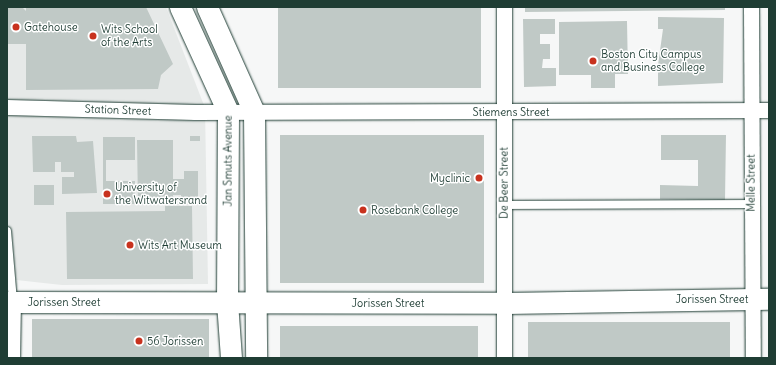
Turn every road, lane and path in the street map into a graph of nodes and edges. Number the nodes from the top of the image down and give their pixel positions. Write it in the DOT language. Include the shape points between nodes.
graph roads {
  1 [pos="180,7"];
  2 [pos="208,7"];
  3 [pos="504,7"];
  4 [pos="751,7"];
  5 [pos="7,107"];
  6 [pos="769,110"];
  7 [pos="751,111"];
  8 [pos="228,112"];
  9 [pos="254,112"];
  10 [pos="504,112"];
  11 [pos="751,204"];
  12 [pos="503,205"];
  13 [pos="7,230"];
  14 [pos="760,299"];
  15 [pos="10,302"];
  16 [pos="227,302"];
  17 [pos="258,303"];
  18 [pos="504,303"];
  19 [pos="12,358"];
  20 [pos="232,358"];
  21 [pos="256,358"];
  22 [pos="504,358"];
  23 [pos="752,358"];
  1 -- 8 [label="main road, Jan Smuts Avenue"];
  2 -- 9 [label="main road"];
  3 -- 10 [label="street, De Beer Street"];
  4 -- 7 [label="street, Melle Street"];
  5 -- 8 [label="street, Station Street"];
  6 -- 7 [label="street, Stiemens Street"];
  7 -- 10 [label="street, Stiemens Street"];
  7 -- 11 [label="street, Melle Street"];
  8 -- 9 [label="street, Station Street"];
  8 -- 16 [label="main road, Jan Smuts Avenue"];
  9 -- 10 [label="street, Stiemens Street"];
  9 -- 17 [label="main road"];
  10 -- 12 [label="street, De Beer Street"];
  11 -- 12 [label="lane"];
  11 -- 14 [label="street, Melle Street"];
  12 -- 18 [label="street, De Beer Street"];
  13 -- 15 [label="lane"];
  14 -- 18 [label="main road, Jorissen Street"];
  14 -- 23 [label="street, Melle Street"];
  15 -- 16 [label="main road, Jorissen Street"];
  15 -- 19 [label="street"];
  16 -- 17 [label="main road, Jorissen Street"];
  16 -- 20 [label="main road, Jan Smuts Avenue"];
  17 -- 18 [label="main road, Jorissen Street"];
  17 -- 21 [label="main road"];
  18 -- 22 [label="street, De Beer Street"];
}
